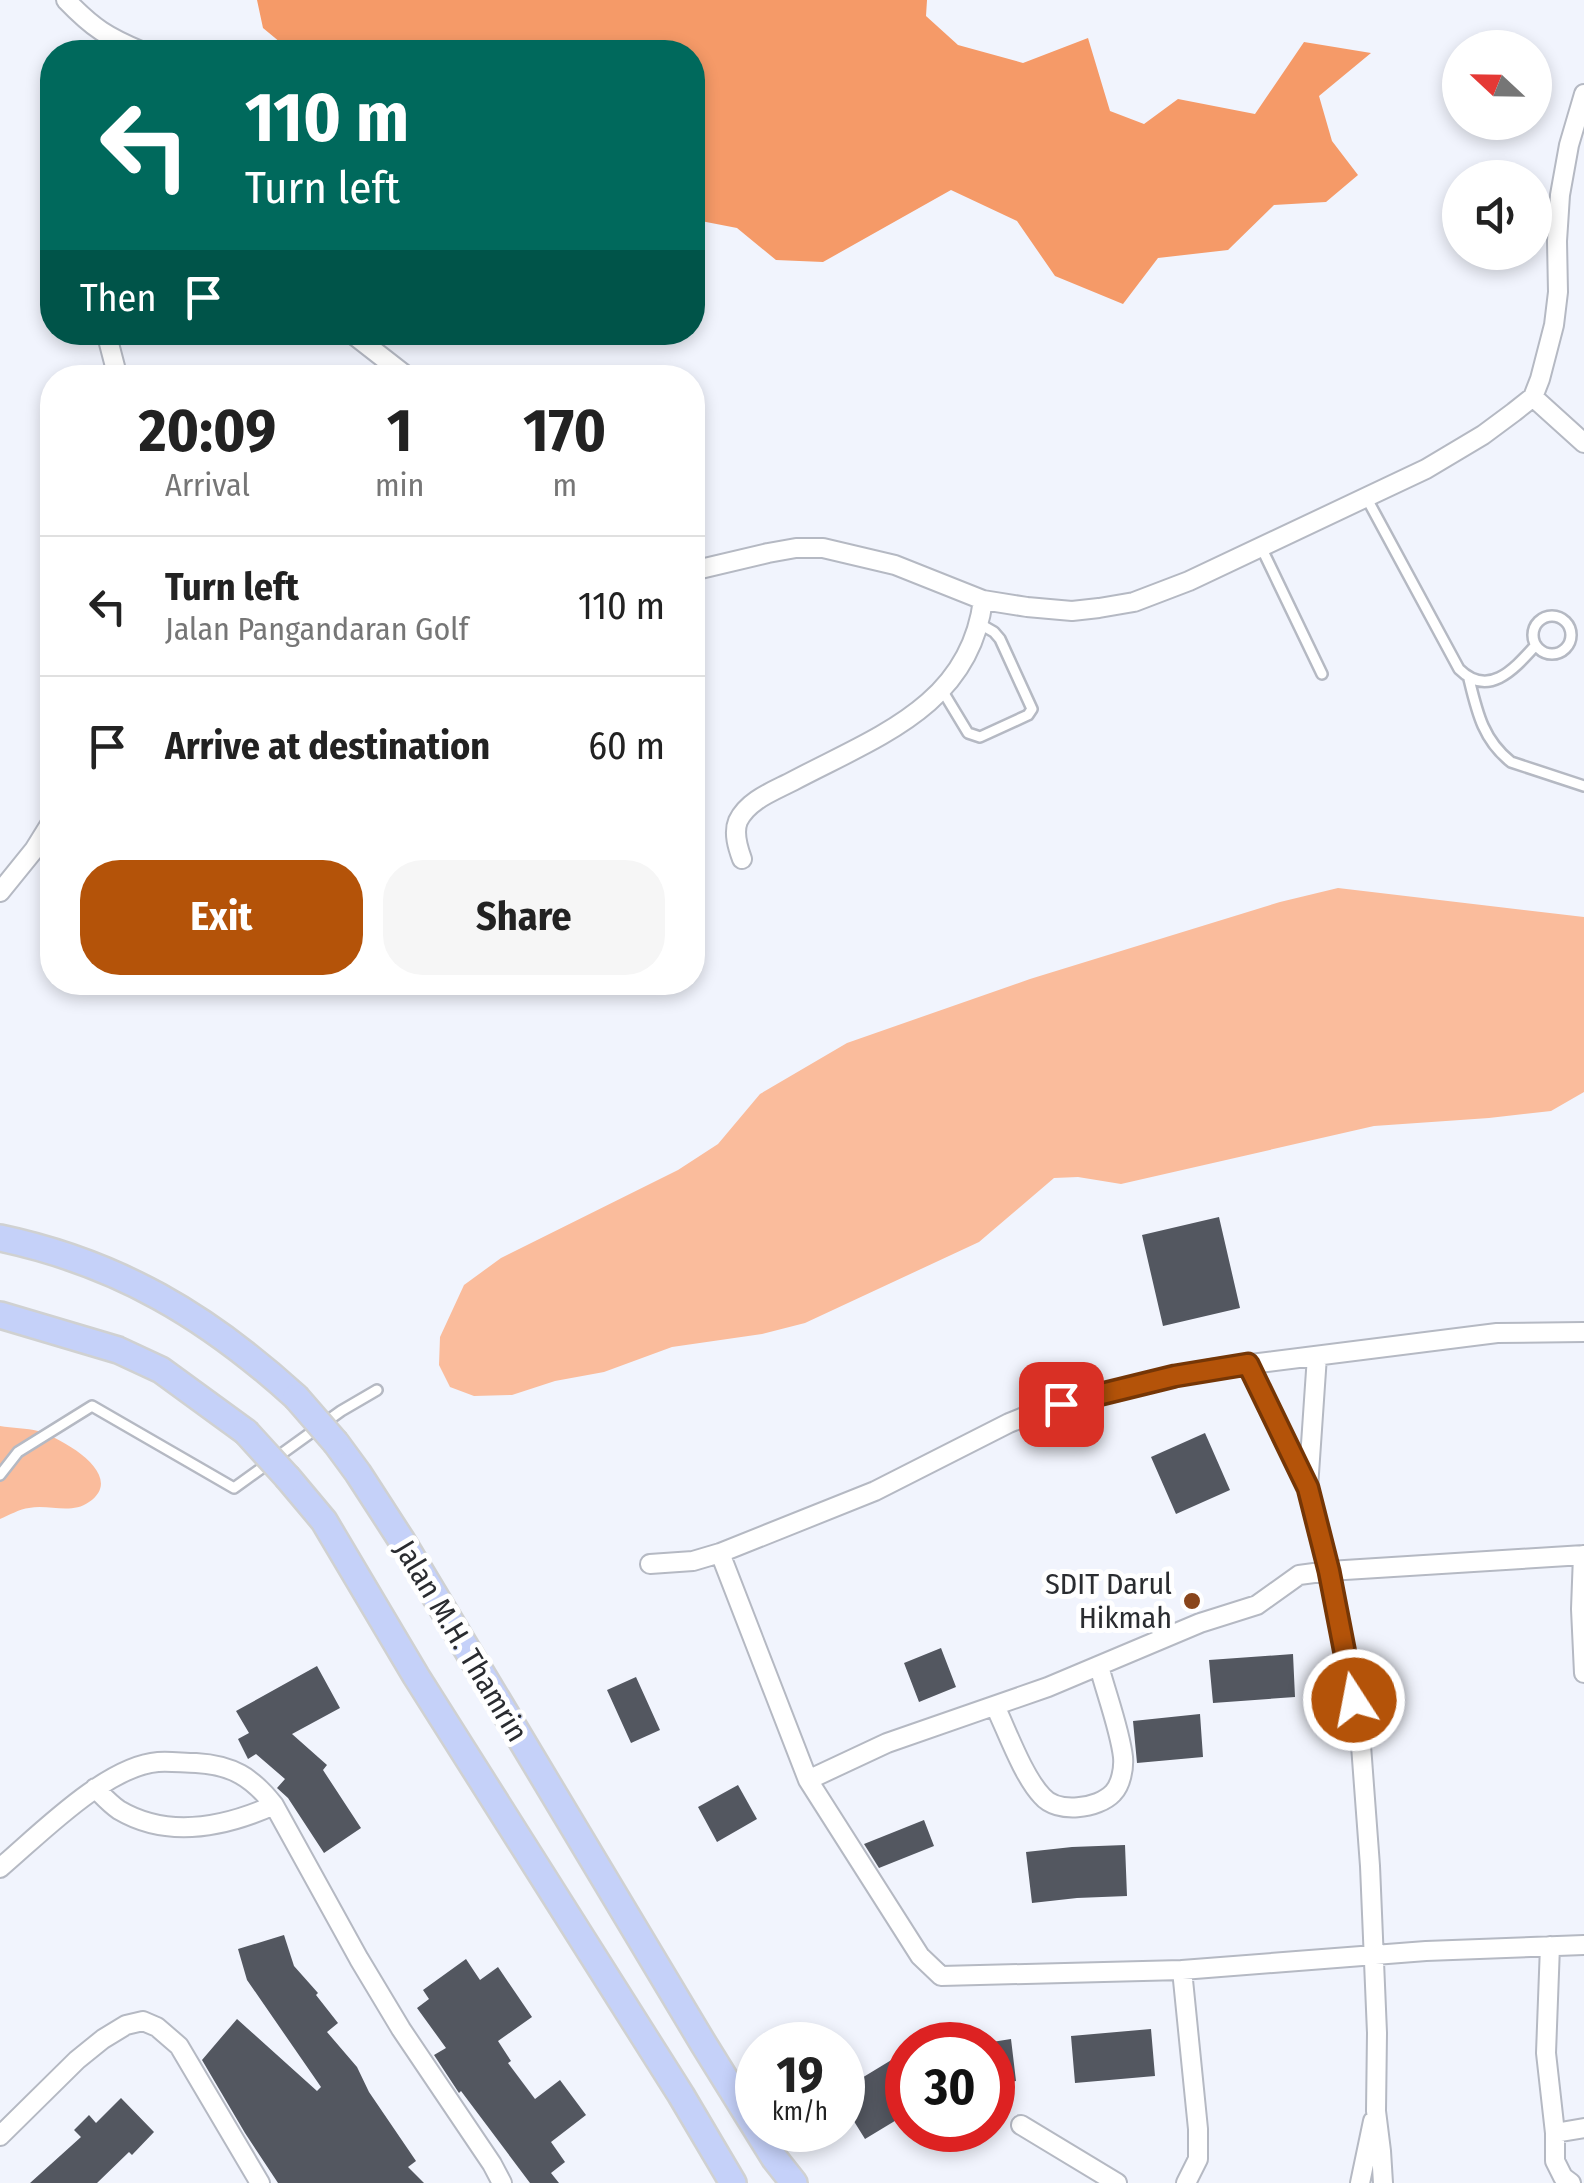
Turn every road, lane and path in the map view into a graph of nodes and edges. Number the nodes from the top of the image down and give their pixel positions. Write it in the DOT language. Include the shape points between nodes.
graph roads {
  1 [pos="66,0"];
  2 [pos="115,40"];
  3 [pos="1584,94"];
  4 [pos="367,345"];
  5 [pos="392,365"];
  6 [pos="1532,397"];
  7 [pos="1584,443"];
  8 [pos="1366,497"];
  9 [pos="1261,546"];
  10 [pos="705,568"];
  11 [pos="983,600"];
  12 [pos="980,624"];
  13 [pos="1536,645"];
  14 [pos="1322,674"];
  15 [pos="1469,678"];
  16 [pos="942,690"];
  17 [pos="1584,786"];
  18 [pos="40,840"];
  19 [pos="742,859"];
  20 [pos="0,892"];
  21 [pos="0,1238"];
  22 [pos="0,1315"];
  23 [pos="1584,1332"];
  24 [pos="1317,1356"];
  25 [pos="1248,1364"];
  26 [pos="377,1390"];
  27 [pos="0,1475"];
  28 [pos="1308,1488"];
  29 [pos="720,1553"];
  30 [pos="1584,1554"];
  31 [pos="650,1564"];
  32 [pos="1329,1571"];
  33 [pos="1099,1666"];
  34 [pos="1584,1673"];
  35 [pos="995,1706"];
  36 [pos="808,1780"];
  37 [pos="95,1788"];
  38 [pos="274,1805"];
  39 [pos="0,1868"];
  40 [pos="1550,1946"];
  41 [pos="1584,1946"];
  42 [pos="1374,1956"];
  43 [pos="1182,1970"];
  44 [pos="1376,2111"];
  45 [pos="1021,2125"];
  46 [pos="1584,2128"];
  47 [pos="1555,2132"];
  48 [pos="0,2136"];
  49 [pos="260,2183"];
  50 [pos="502,2183"];
  51 [pos="733,2183"];
  52 [pos="794,2183"];
  53 [pos="1118,2183"];
  54 [pos="1186,2183"];
  55 [pos="1360,2183"];
  56 [pos="1382,2183"];
  57 [pos="1571,2183"];
  1 -- 2 [label="street"];
  3 -- 6 [label="street" via="1560,195 1554,325"];
  4 -- 5 [label="street"];
  6 -- 7 [label="street"];
  6 -- 8 [label="street" via="1458,451"];
  8 -- 9 [label="street"];
  8 -- 15 [label="lane"];
  9 -- 11 [label="street" via="1134,602 1072,610"];
  9 -- 14 [label="lane"];
  10 -- 11 [label="street" via="822,548 895,565"];
  11 -- 12 [label="street"];
  12 -- 16 [label="street" via="966,660"];
  12 -- 16 [label="lane" via="1000,638 1032,709 974,737"];
  13 -- 13 [label="lane" via="1533,630 1542,619 1556,616 1568,624 1570,639 1562,651 1548,654"];
  13 -- 15 [label="lane" via="1504,676 1490,682"];
  15 -- 17 [label="lane" via="1484,729 1501,754"];
  16 -- 19 [label="street" via="903,724 757,799 738,822"];
  18 -- 20 [label="street"];
  21 -- 52 [label="main road, Jalan M.H. Thamrin, bridge" via="45,1248 196,1317 264,1368 336,1443"];
  22 -- 51 [label="main road, Jalan M.H. Thamrin, bridge" via="118,1350 160,1370 246,1432 288,1478 324,1521"];
  23 -- 24 [label="street" via="1497,1333"];
  24 -- 25 [label="street"];
  24 -- 28 [label="street"];
  25 -- 28 [label="street"];
  25 -- 29 [label="street" via="1038,1410 875,1491"];
  26 -- 27 [label="lane" via="234,1488 92,1406 18,1452"];
  28 -- 32 [label="street"];
  29 -- 31 [label="street"];
  29 -- 36 [label="street"];
  30 -- 32 [label="street"];
  30 -- 34 [label="street"];
  32 -- 33 [label="street" via="1299,1576 1257,1604"];
  32 -- 42 [label="street" via="1360,1732"];
  33 -- 35 [label="street"];
  33 -- 35 [label="street" via="1123,1758 1111,1797 1052,1804 1030,1779"];
  35 -- 36 [label="street" via="887,1743"];
  36 -- 43 [label="street" via="920,1956 941,1976"];
  37 -- 38 [label="street" via="119,1809 177,1828 224,1822"];
  37 -- 38 [label="street" via="155,1762 206,1764 258,1784"];
  37 -- 39 [label="street"];
  38 -- 50 [label="street" via="400,2029"];
  40 -- 41 [label="street"];
  40 -- 42 [label="street"];
  40 -- 47 [label="street" via="1546,2052"];
  42 -- 43 [label="street"];
  42 -- 44 [label="street"];
  43 -- 54 [label="street" via="1198,2128 1198,2159"];
  44 -- 55 [label="street"];
  44 -- 56 [label="street"];
  45 -- 53 [label="street"];
  46 -- 47 [label="street"];
  47 -- 57 [label="street" via="1555,2161"];
  48 -- 49 [label="street" via="102,2039 143,2021 179,2046"];
}
